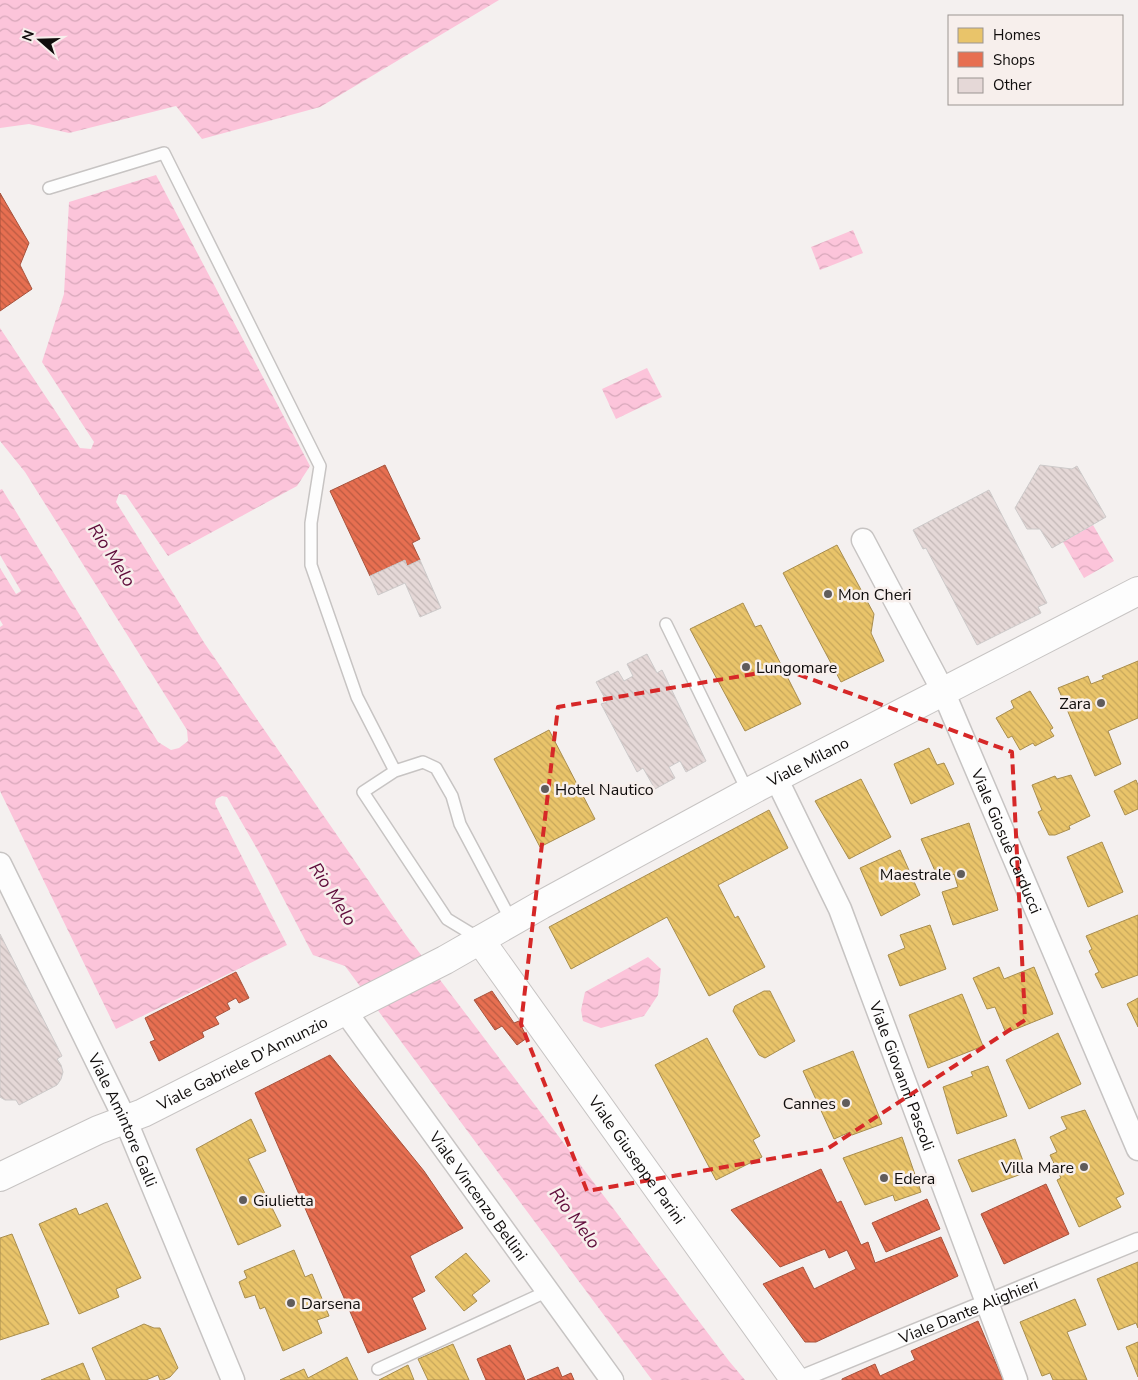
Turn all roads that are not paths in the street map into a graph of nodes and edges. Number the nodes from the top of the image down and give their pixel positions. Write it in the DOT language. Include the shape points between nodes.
graph roads {
  1 [pos="49,188"];
  2 [pos="862,540"];
  3 [pos="1138,591"];
  4 [pos="666,624"];
  5 [pos="943,691"];
  6 [pos="395,771"];
  7 [pos="776,778"];
  8 [pos="748,792"];
  9 [pos="2,872"];
  10 [pos="512,922"];
  11 [pos="480,940"];
  12 [pos="355,1006"];
  13 [pos="125,1119"];
  14 [pos="1138,1149"];
  15 [pos="0,1177"];
  16 [pos="1138,1240"];
  17 [pos="548,1291"];
  18 [pos="986,1303"];
  19 [pos="378,1369"];
  20 [pos="233,1380"];
  21 [pos="612,1380"];
  22 [pos="796,1380"];
  23 [pos="1016,1380"];
  1 -- 6 [label="lane" via="164,153 320,466 311,523 311,565 357,697"];
  2 -- 5 [label="street, Viale Giosuè Carducci"];
  3 -- 5 [label="street, Viale Milano"];
  4 -- 8 [label="lane"];
  5 -- 7 [label="street, Viale Milano"];
  5 -- 14 [label="street, Viale Giosuè Carducci"];
  6 -- 10 [label="lane" via="423,762 436,768 452,796 460,824"];
  6 -- 11 [label="lane" via="363,792 447,919"];
  7 -- 8 [label="street, Viale Milano"];
  7 -- 18 [label="street, Viale Giovanni Pascoli" via="840,909"];
  8 -- 10 [label="street, Viale Milano"];
  9 -- 13 [label="street, Viale Amintore Galli"];
  10 -- 11 [label="street, Viale Milano"];
  11 -- 12 [label="street, Viale Gabriele D'Annunzio"];
  11 -- 22 [label="street, Viale Giuseppe Parini"];
  12 -- 13 [label="street, Viale Gabriele D'Annunzio" via="143,1113"];
  12 -- 17 [label="street, Viale Vincenzo Bellini"];
  13 -- 15 [label="street, Viale Gabriele D'Annunzio"];
  13 -- 20 [label="street, Viale Amintore Galli"];
  16 -- 18 [label="street, Viale Dante Alighieri"];
  17 -- 19 [label="lane"];
  17 -- 21 [label="street, Viale Vincenzo Bellini"];
  18 -- 22 [label="street, Viale Dante Alighieri"];
  18 -- 23 [label="street, Viale Giovanni Pascoli"];
}
